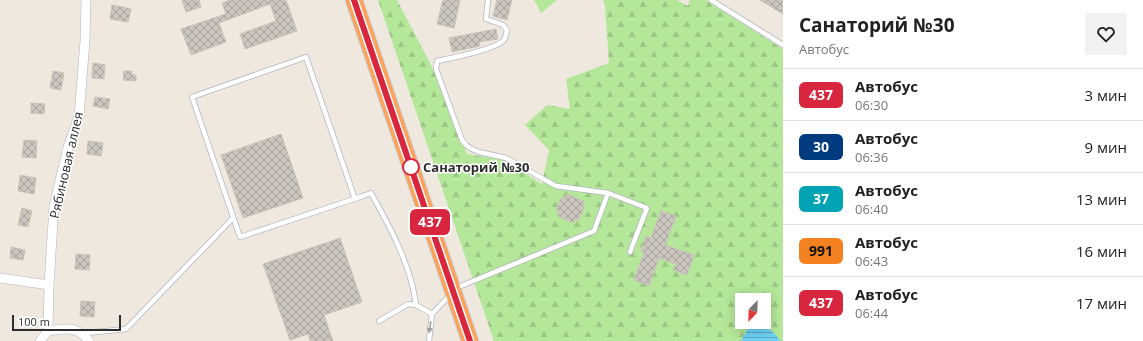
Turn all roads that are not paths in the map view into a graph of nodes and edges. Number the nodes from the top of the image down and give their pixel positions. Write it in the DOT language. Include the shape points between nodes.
graph roads {
  1 [pos="86,0"];
  2 [pos="354,0"];
  3 [pos="364,0"];
  4 [pos="488,0"];
  5 [pos="711,0"];
  6 [pos="783,45"];
  7 [pos="608,193"];
  8 [pos="354,199"];
  9 [pos="233,218"];
  10 [pos="630,252"];
  11 [pos="0,278"];
  12 [pos="49,285"];
  13 [pos="457,289"];
  14 [pos="416,305"];
  15 [pos="432,314"];
  16 [pos="379,321"];
  17 [pos="48,331"];
  18 [pos="86,338"];
  19 [pos="40,341"];
  20 [pos="429,341"];
  21 [pos="470,341"];
  22 [pos="480,341"];
  1 -- 12 [label="street, Рябиновая аллея" via="79,116 68,147 54,206"];
  2 -- 13 [label="highway"];
  3 -- 13 [label="highway"];
  4 -- 7 [label="lane" via="486,19 503,25 507,30 504,40 485,49 437,62 436,69 462,140 472,149 506,158 556,186"];
  5 -- 6 [label="lane"];
  7 -- 10 [label="lane" via="646,208"];
  7 -- 13 [label="lane" via="594,231"];
  8 -- 9 [label="lane" via="240,237"];
  8 -- 9 [label="lane" via="306,57 192,97"];
  8 -- 14 [label="lane" via="371,193 393,232 414,291"];
  9 -- 18 [label="lane" via="126,329 100,331"];
  11 -- 12 [label="street"];
  12 -- 17 [label="street, Рябиновая аллея"];
  13 -- 15 [label="lane"];
  13 -- 21 [label="highway"];
  13 -- 22 [label="highway"];
  14 -- 15 [label="lane"];
  14 -- 16 [label="lane" via="408,304"];
  15 -- 20 [label="lane, one-way"];
  17 -- 18 [label="street" via="62,328 76,330"];
  17 -- 19 [label="street"];
}
